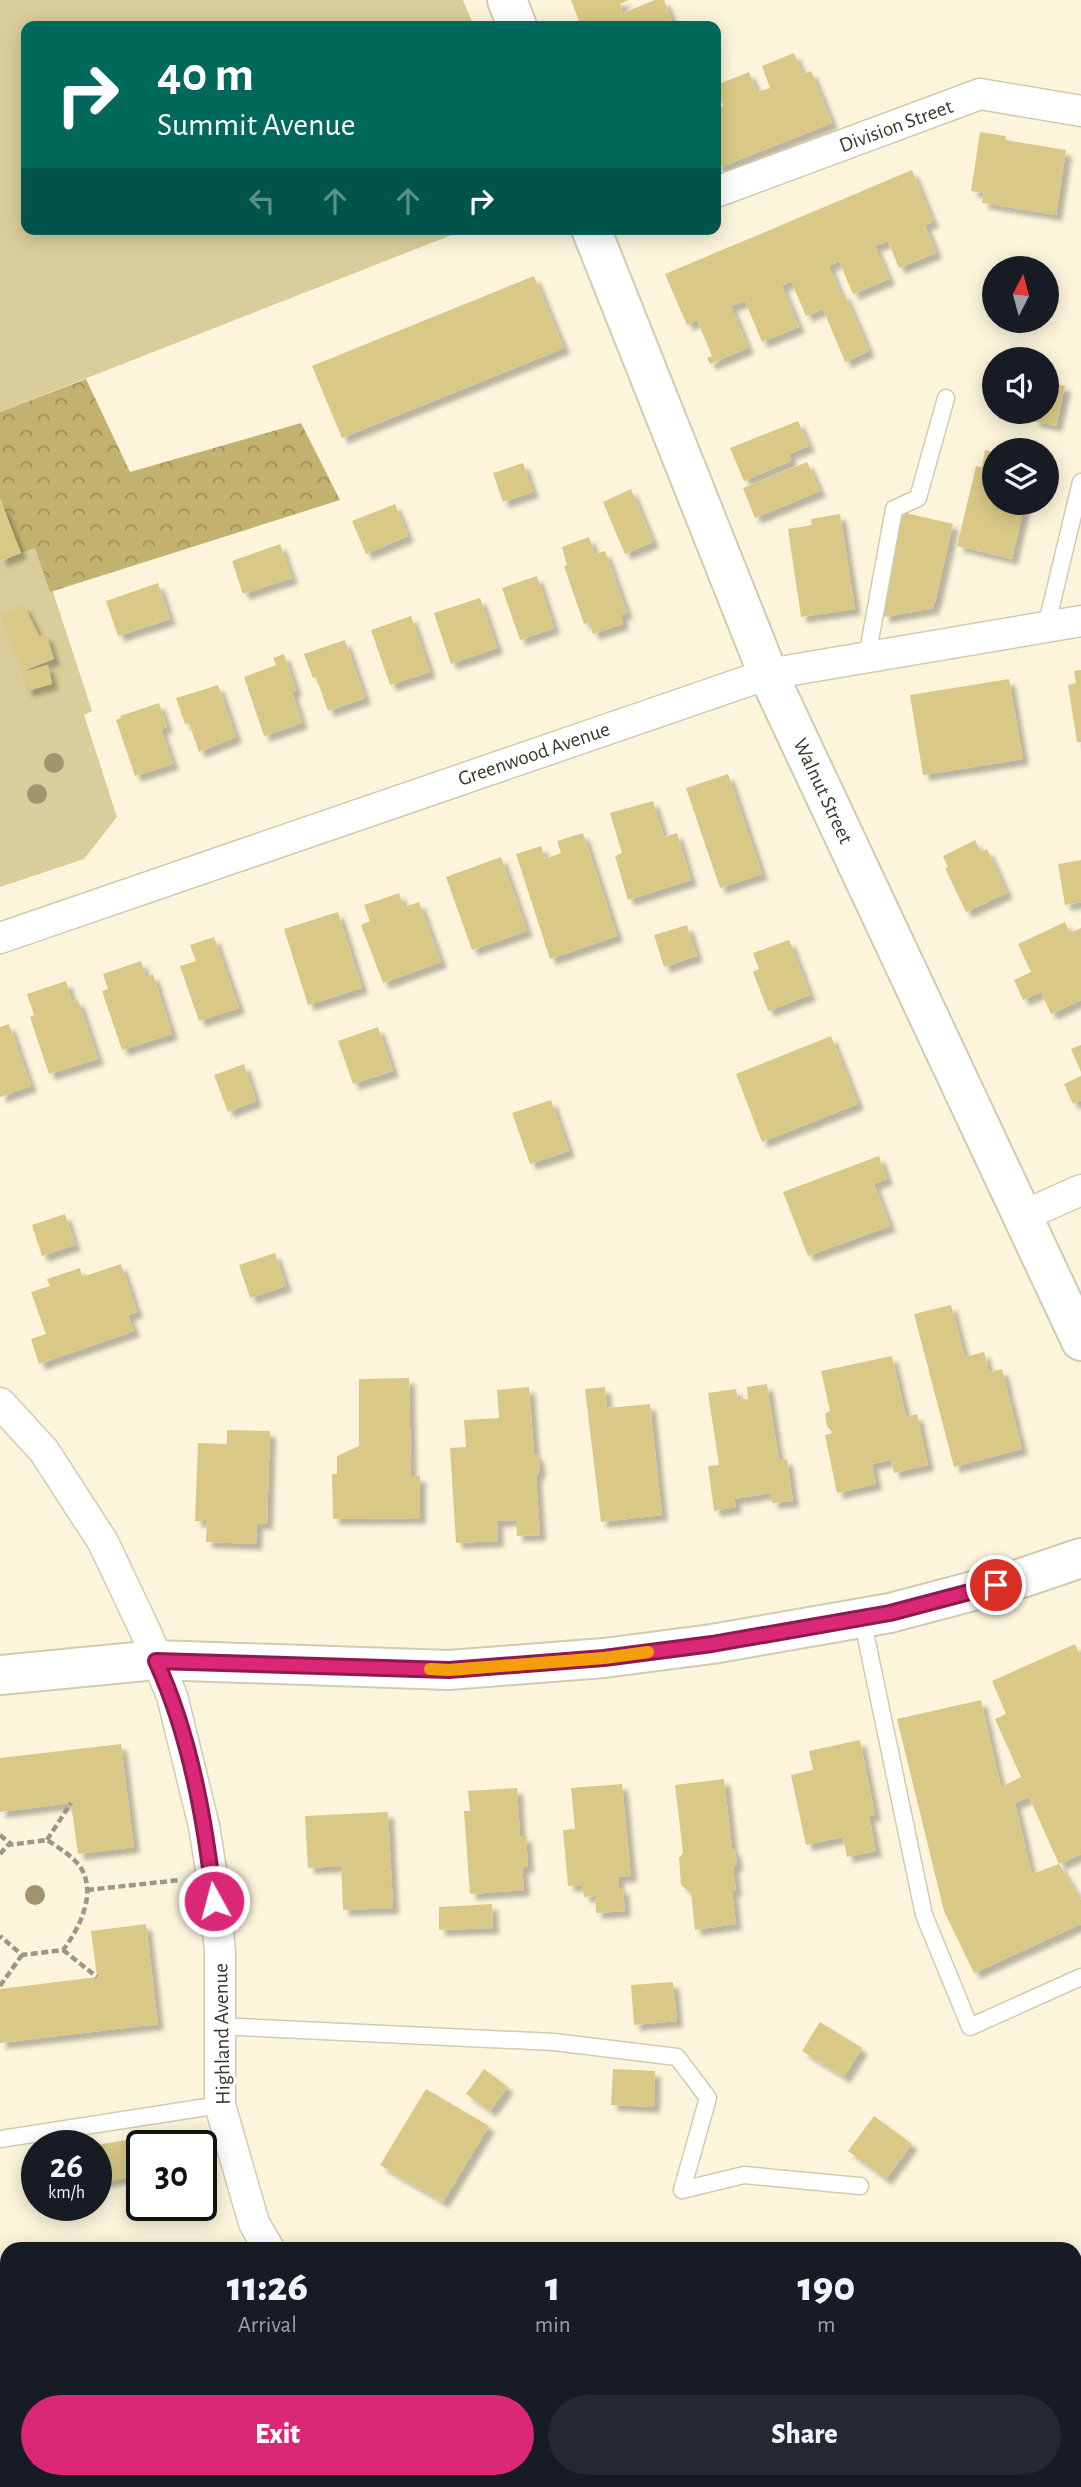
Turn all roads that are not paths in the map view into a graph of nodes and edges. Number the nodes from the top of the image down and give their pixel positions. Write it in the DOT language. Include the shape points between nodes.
graph roads {
  1 [pos="507,0"];
  2 [pos="515,21"];
  3 [pos="1081,111"];
  4 [pos="721,190"];
  5 [pos="601,235"];
  6 [pos="946,398"];
  7 [pos="1081,482"];
  8 [pos="1081,621"];
  9 [pos="1046,627"];
  10 [pos="867,657"];
  11 [pos="768,674"];
  12 [pos="0,938"];
  13 [pos="1081,1190"];
  14 [pos="1023,1216"];
  15 [pos="1081,1341"];
  16 [pos="0,1403"];
  17 [pos="1081,1558"];
  18 [pos="862,1618"];
  19 [pos="156,1661"];
  20 [pos="0,1675"];
  21 [pos="1081,1977"];
  22 [pos="219,2026"];
  23 [pos="220,2105"];
  24 [pos="0,2139"];
  25 [pos="860,2186"];
  26 [pos="265,2242"];
  1 -- 2 [label="street"];
  3 -- 4 [label="street, Division Street" via="980,94"];
  5 -- 11 [label="street, Walnut Street"];
  6 -- 10 [label="lane" via="918,498 894,509"];
  7 -- 9 [label="lane"];
  8 -- 9 [label="street, Greenwood Avenue"];
  9 -- 10 [label="street, Greenwood Avenue"];
  10 -- 11 [label="street, Greenwood Avenue"];
  11 -- 12 [label="street, Greenwood Avenue"];
  11 -- 14 [label="street, Walnut Street"];
  13 -- 14 [label="street"];
  14 -- 15 [label="street, Walnut Street"];
  16 -- 19 [label="street, Highland Avenue" via="44,1451 103,1542"];
  17 -- 18 [label="street"];
  18 -- 19 [label="street" via="604,1658 449,1670"];
  18 -- 21 [label="lane" via="924,1916 970,2027"];
  19 -- 20 [label="street"];
  19 -- 22 [label="street, Highland Avenue" via="172,1696 204,1826 220,1951"];
  22 -- 23 [label="street, Highland Avenue"];
  22 -- 25 [label="lane" via="554,2042 677,2057 708,2098 682,2190 744,2175"];
  23 -- 24 [label="lane"];
  23 -- 26 [label="street, Highland Avenue" via="254,2223"];
}
